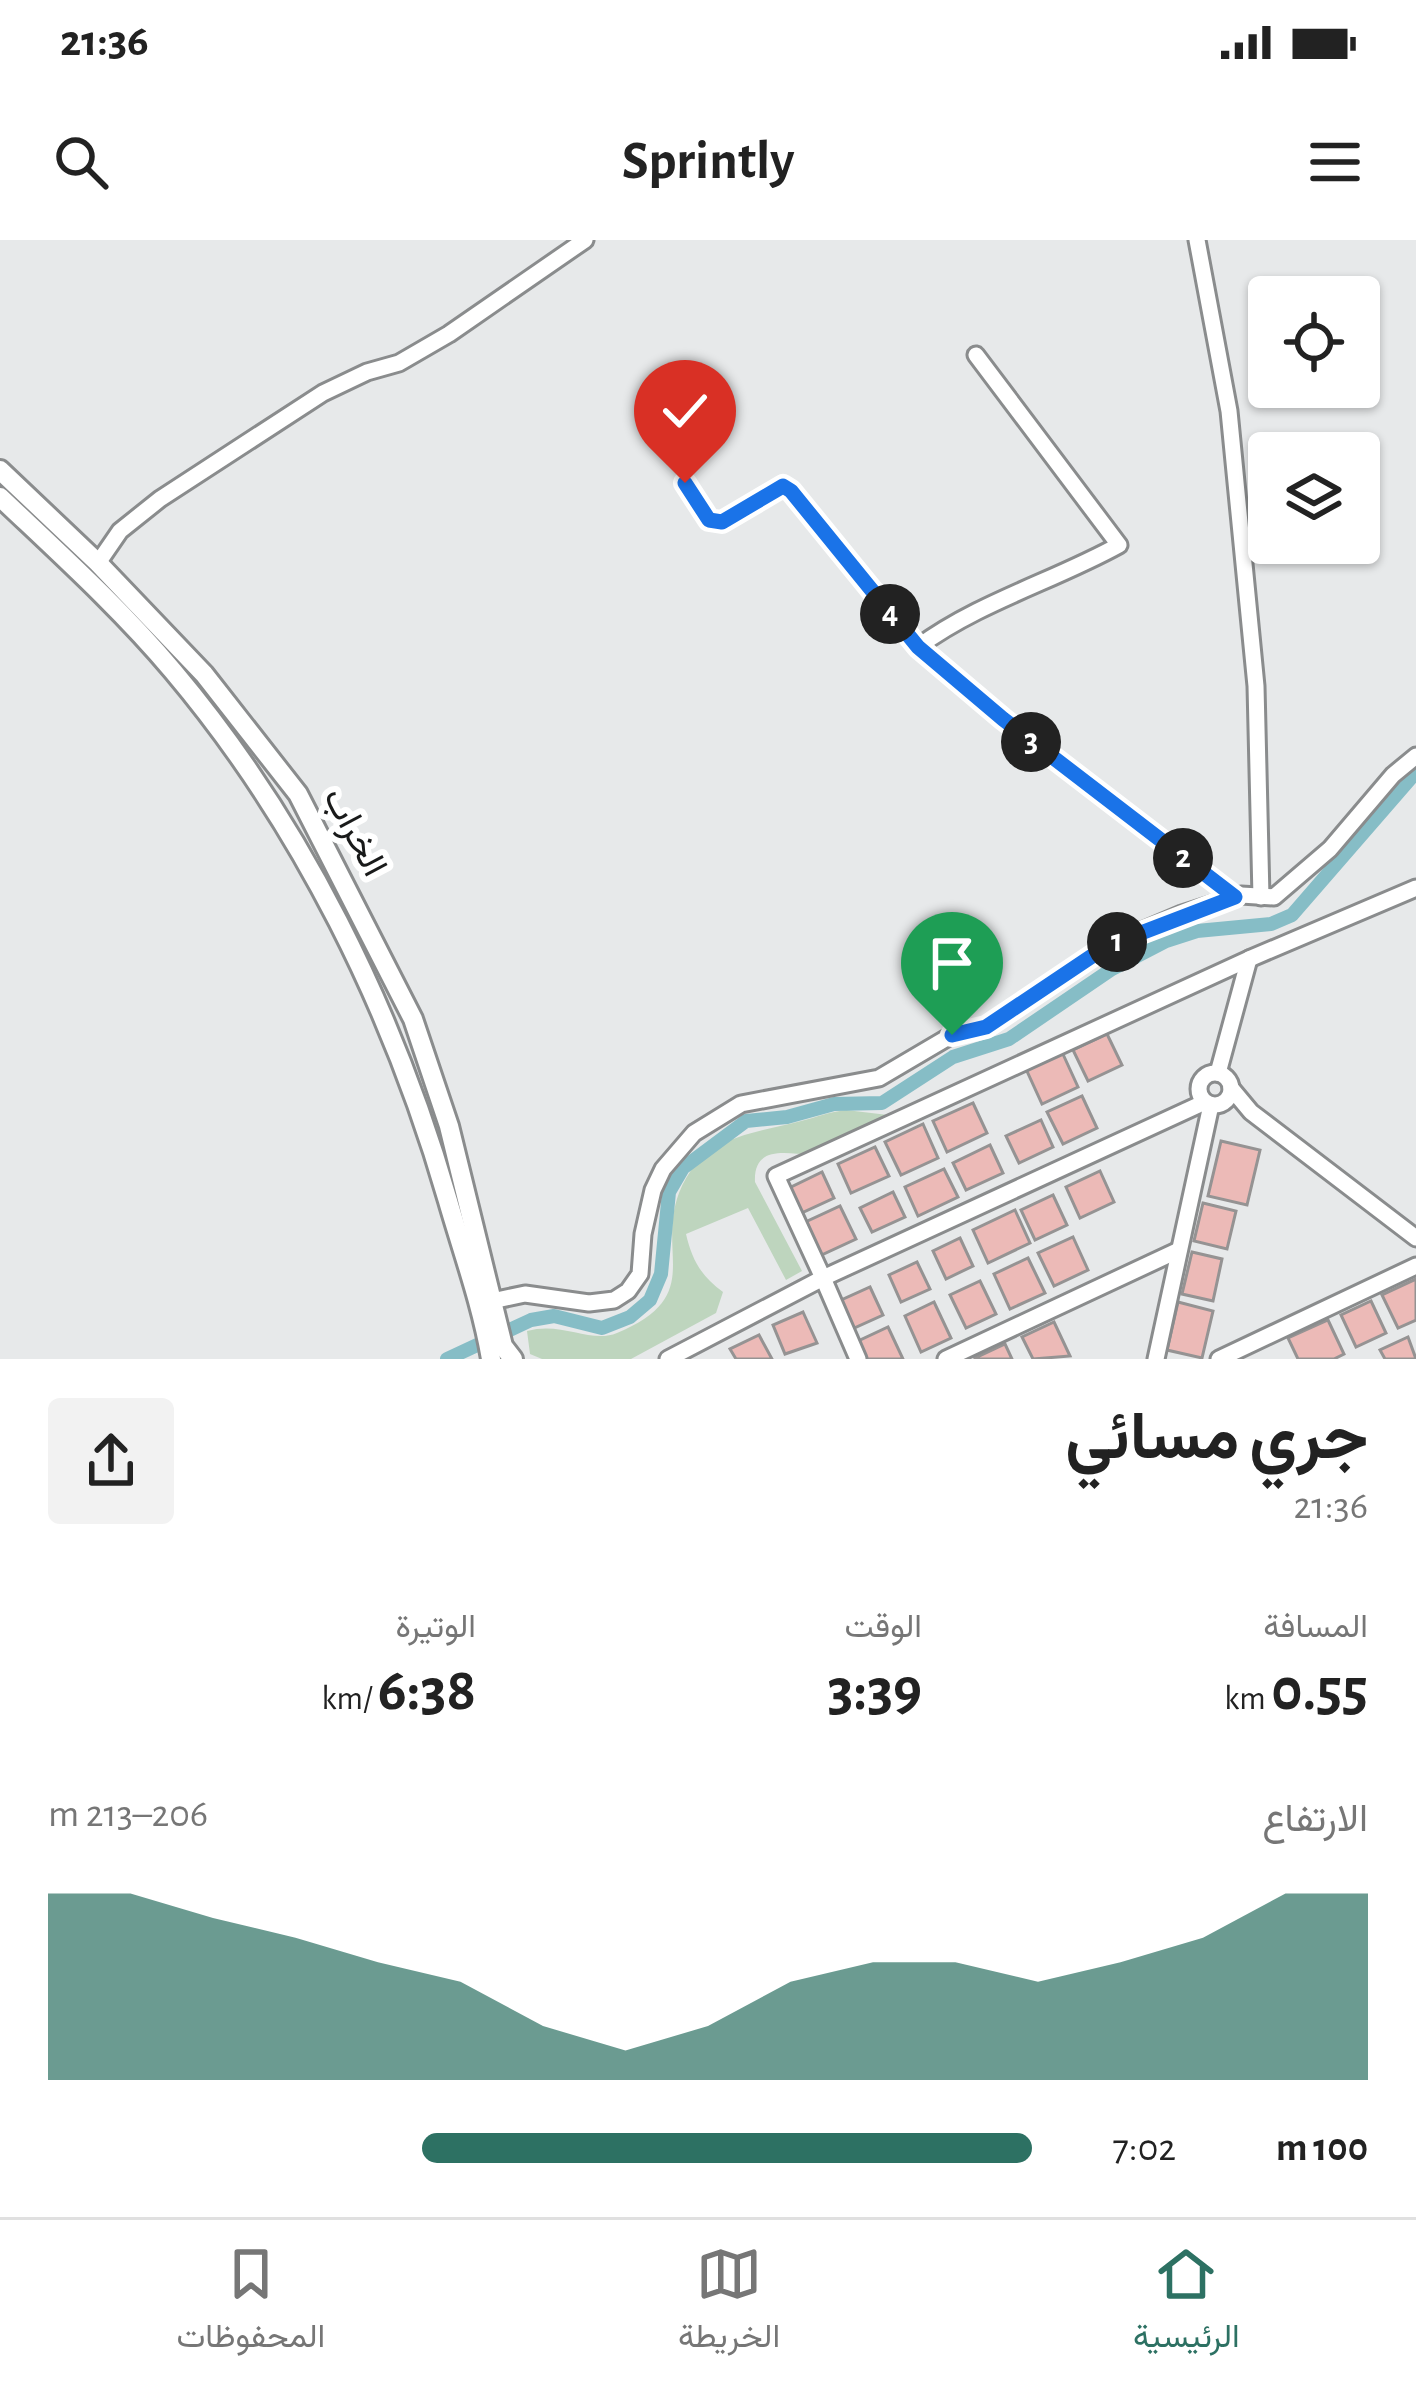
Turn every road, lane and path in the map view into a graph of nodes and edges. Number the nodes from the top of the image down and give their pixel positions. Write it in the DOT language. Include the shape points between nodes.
graph roads {
  1 [pos="585,240"];
  2 [pos="1197,240"];
  3 [pos="976,355"];
  4 [pos="0,470"];
  5 [pos="685,483"];
  6 [pos="0,497"];
  7 [pos="98,563"];
  8 [pos="918,647"];
  9 [pos="1416,756"];
  10 [pos="1416,888"];
  11 [pos="1261,896"];
  12 [pos="1235,897"];
  13 [pos="1249,959"];
  14 [pos="1219,1073"];
  15 [pos="1232,1088"];
  16 [pos="1208,1100"];
  17 [pos="1251,1112"];
  18 [pos="1416,1238"];
  19 [pos="1180,1250"];
  20 [pos="1416,1266"];
  21 [pos="823,1279"];
  22 [pos="490,1312"];
  23 [pos="499,1353"];
  24 [pos="668,1359"];
  25 [pos="858,1359"];
  26 [pos="946,1359"];
  27 [pos="1156,1359"];
  28 [pos="1219,1359"];
  1 -- 7 [label="street" via="449,334 323,393 179,487 131,520"];
  2 -- 11 [label="street" via="1229,411 1256,686"];
  3 -- 8 [label="street" via="1120,545"];
  4 -- 7 [label="main road, الخراب"];
  5 -- 8 [label="street" via="709,520 722,522 783,486 791,491"];
  6 -- 22 [label="main road" via="171,668 224,734 320,887 386,1025"];
  7 -- 22 [label="main road, الخراب" via="204,674 298,794 413,1019 449,1126"];
  8 -- 12 [label="street"];
  9 -- 11 [label="street" via="1330,849 1274,897"];
  10 -- 13 [label="street"];
  11 -- 12 [label="street"];
  12 -- 22 [label="street" via="1107,946 986,1027 952,1035 879,1078 741,1104 713,1119 663,1169 640,1274 628,1291 590,1303 525,1294"];
  13 -- 14 [label="street"];
  13 -- 21 [label="street" via="776,1176"];
  14 -- 15 [label="street"];
  14 -- 16 [label="street" via="1208,1075"];
  15 -- 16 [label="street" via="1228,1099"];
  15 -- 17 [label="street"];
  16 -- 17 [label="street"];
  16 -- 19 [label="street"];
  16 -- 21 [label="street"];
  17 -- 18 [label="street"];
  19 -- 26 [label="street"];
  19 -- 27 [label="street"];
  20 -- 28 [label="street"];
  21 -- 24 [label="street"];
  21 -- 25 [label="street"];
  22 -- 23 [label="main road"];
}
